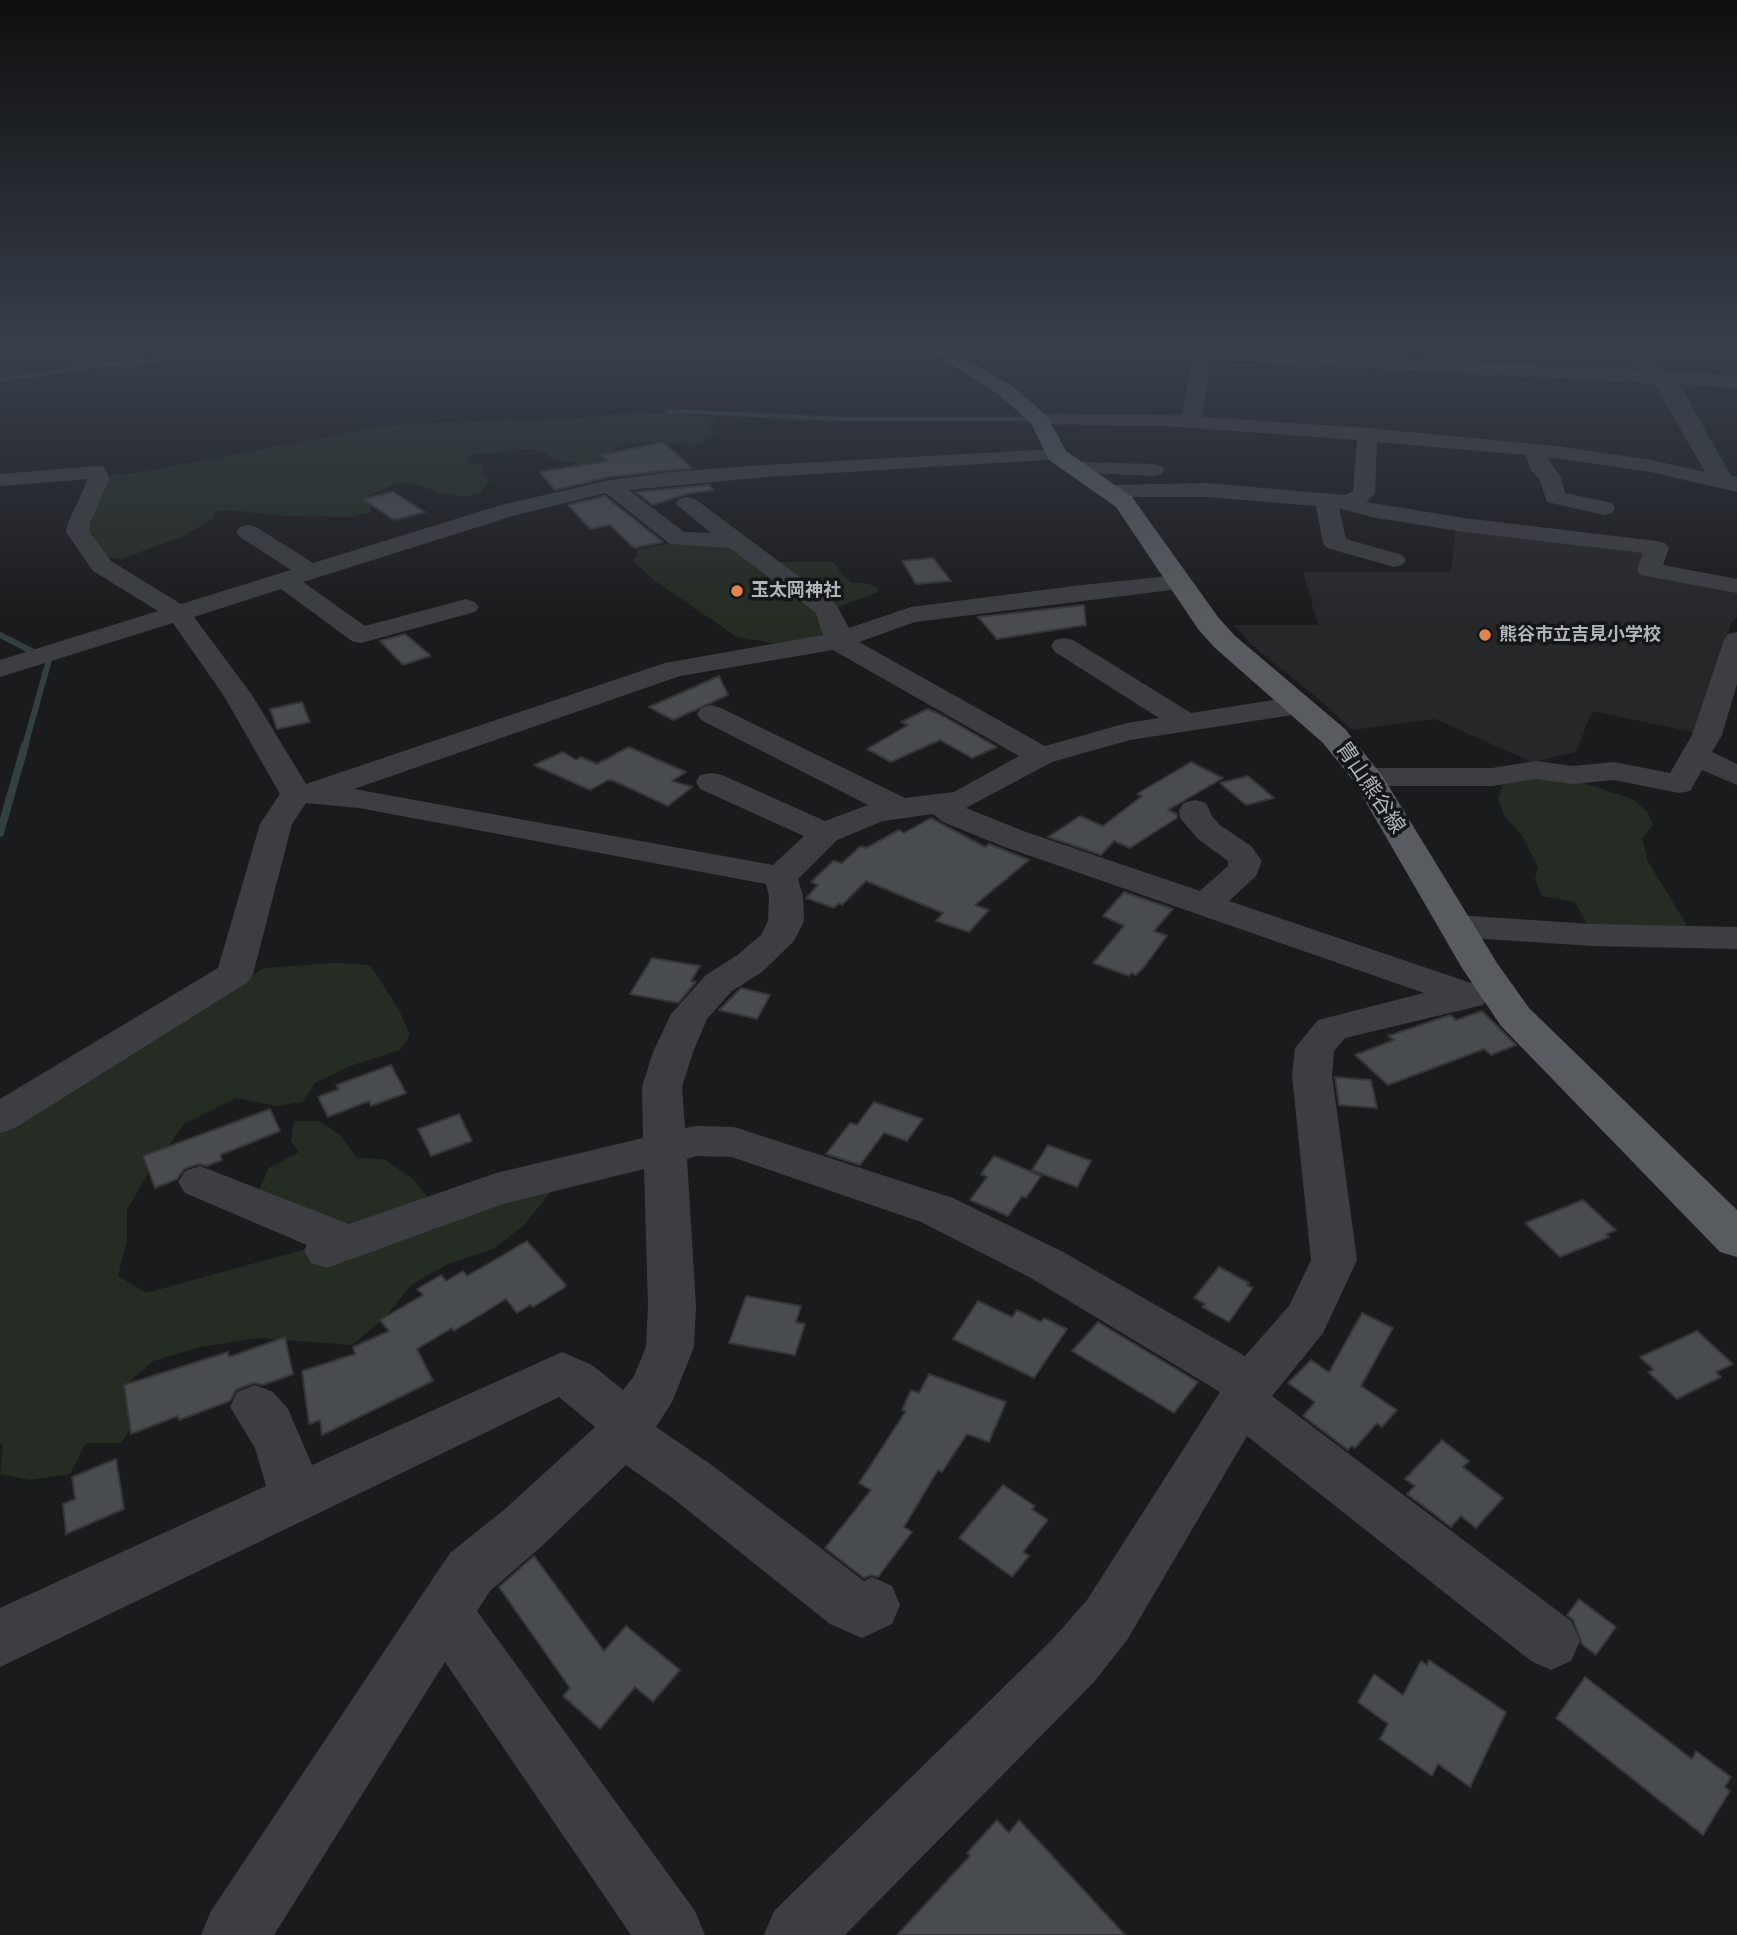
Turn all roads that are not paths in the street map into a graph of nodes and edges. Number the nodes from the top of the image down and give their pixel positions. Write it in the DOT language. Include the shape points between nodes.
graph roads {
  1 [pos="1051,438"];
  2 [pos="1367,438"];
  3 [pos="1412,438"];
  4 [pos="1700,438"];
  5 [pos="1534,450"];
  6 [pos="1066,461"];
  7 [pos="0,480"];
  8 [pos="1729,484"];
  9 [pos="610,486"];
  10 [pos="1364,486"];
  11 [pos="1113,492"];
  12 [pos="1334,501"];
  13 [pos="687,505"];
  14 [pos="1604,508"];
  15 [pos="248,532"];
  16 [pos="736,541"];
  17 [pos="1394,560"];
  18 [pos="310,572"];
  19 [pos="284,580"];
  20 [pos="1179,582"];
  21 [pos="1737,586"];
  22 [pos="467,607"];
  23 [pos="178,613"];
  24 [pos="1737,640"];
  25 [pos="836,641"];
  26 [pos="1064,646"];
  27 [pos="0,669"];
  28 [pos="1299,705"];
  29 [pos="711,715"];
  30 [pos="1186,723"];
  31 [pos="1695,755"];
  32 [pos="1041,756"];
  33 [pos="1737,776"];
  34 [pos="1367,777"];
  35 [pos="711,782"];
  36 [pos="304,794"];
  37 [pos="942,805"];
  38 [pos="899,808"];
  39 [pos="1195,810"];
  40 [pos="825,833"];
  41 [pos="781,877"];
  42 [pos="1205,905"];
  43 [pos="1457,926"];
  44 [pos="1737,938"];
  45 [pos="1466,995"];
  46 [pos="1515,1017"];
  47 [pos="0,1118"];
  48 [pos="664,1149"];
  49 [pos="200,1182"];
  50 [pos="1737,1239"];
  51 [pos="1246,1393"];
  52 [pos="255,1407"];
  53 [pos="626,1429"];
  54 [pos="296,1498"];
  55 [pos="873,1605"];
  56 [pos="444,1612"];
  57 [pos="0,1638"];
  58 [pos="1551,1641"];
  59 [pos="235,1935"];
  60 [pos="671,1935"];
  61 [pos="798,1935"];
  1 -- 6 [label="main road"];
  2 -- 10 [label="street"];
  3 -- 5 [label="street"];
  4 -- 8 [label="street"];
  5 -- 8 [label="street" via="1651,466"];
  5 -- 14 [label="street" via="1555,497"];
  6 -- 9 [label="street" via="765,471"];
  6 -- 10 [label="street"];
  6 -- 11 [label="main road, 胄山熊谷線"];
  7 -- 23 [label="street" via="96,472 99,478 78,532 102,566"];
  9 -- 16 [label="street" via="678,538"];
  9 -- 18 [label="street" via="509,510"];
  10 -- 12 [label="street" via="1364,495 1350,502"];
  11 -- 12 [label="street" via="1206,490"];
  11 -- 20 [label="main road, 胄山熊谷線"];
  12 -- 17 [label="street" via="1335,543"];
  12 -- 21 [label="street" via="1464,525 1657,548 1649,570"];
  13 -- 16 [label="street"];
  15 -- 18 [label="street"];
  16 -- 25 [label="street" via="827,609 836,628"];
  18 -- 19 [label="street"];
  19 -- 22 [label="street" via="361,635"];
  19 -- 23 [label="street"];
  20 -- 25 [label="street" via="911,615"];
  20 -- 28 [label="main road, 胄山熊谷線" via="1224,642"];
  23 -- 27 [label="street"];
  23 -- 36 [label="street"];
  24 -- 31 [label="street" via="1707,735"];
  25 -- 32 [label="street"];
  25 -- 36 [label="street" via="675,669"];
  26 -- 30 [label="street"];
  28 -- 30 [label="street"];
  28 -- 34 [label="main road, 胄山熊谷線" via="1334,736"];
  29 -- 38 [label="street"];
  30 -- 32 [label="street" via="1127,732"];
  31 -- 33 [label="street"];
  31 -- 34 [label="street" via="1679,784 1614,771"];
  32 -- 37 [label="street" via="962,800"];
  34 -- 43 [label="main road, 胄山熊谷線"];
  35 -- 40 [label="street"];
  36 -- 41 [label="street"];
  36 -- 47 [label="street" via="276,824 235,974"];
  37 -- 38 [label="street"];
  37 -- 42 [label="street" via="954,815 1014,839"];
  38 -- 40 [label="street" via="876,812"];
  39 -- 42 [label="street" via="1209,832 1245,861 1244,869"];
  40 -- 41 [label="street"];
  41 -- 48 [label="street" via="786,921 776,941 719,983 690,1014 673,1052 662,1087"];
  42 -- 45 [label="street"];
  43 -- 44 [label="street"];
  43 -- 46 [label="main road, 胄山熊谷線"];
  45 -- 46 [label="street"];
  45 -- 51 [label="street" via="1332,1029 1315,1048 1312,1075 1334,1260 1306,1319"];
  46 -- 50 [label="main road, 胄山熊谷線"];
  48 -- 49 [label="street" via="496,1189 338,1247"];
  48 -- 51 [label="street" via="696,1141 734,1142 937,1210 1046,1265"];
  48 -- 53 [label="street" via="670,1347 654,1387"];
  51 -- 58 [label="street" via="1447,1563"];
  51 -- 61 [label="street" via="1107,1620 1073,1661"];
  52 -- 54 [label="street" via="281,1447"];
  53 -- 54 [label="street" via="562,1373"];
  53 -- 55 [label="street" via="850,1605 862,1610"];
  53 -- 56 [label="street" via="470,1572"];
  54 -- 57 [label="street"];
  56 -- 59 [label="street"];
  56 -- 60 [label="street"];
}
